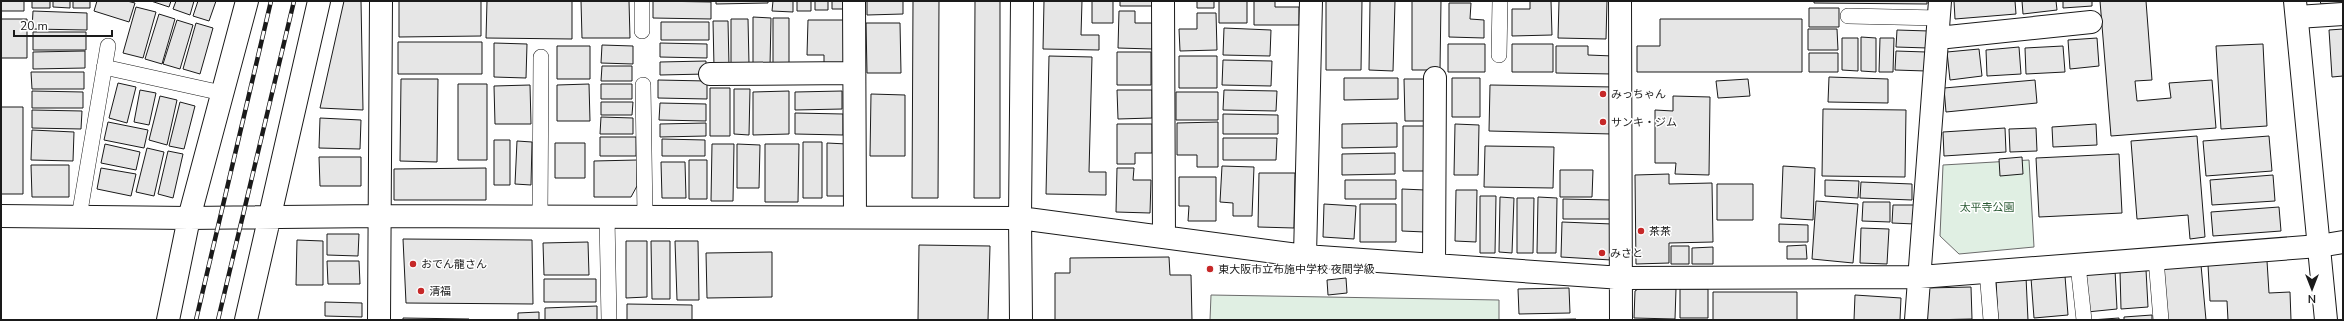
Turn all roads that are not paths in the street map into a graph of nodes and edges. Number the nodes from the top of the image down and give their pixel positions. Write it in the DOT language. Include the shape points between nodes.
graph roads {
  1 [pos="247,1"];
  2 [pos="320,1"];
  3 [pos="381,1"];
  4 [pos="642,1"];
  5 [pos="854,1"];
  6 [pos="1022,1"];
  7 [pos="1164,1"];
  8 [pos="1311,1"];
  9 [pos="1500,1"];
  10 [pos="1620,1"];
  11 [pos="2296,9"];
  12 [pos="2343,14"];
  13 [pos="1848,16"];
  14 [pos="1939,19"];
  15 [pos="2091,22"];
  16 [pos="642,31"];
  17 [pos="108,46"];
  18 [pos="1499,55"];
  19 [pos="541,57"];
  20 [pos="104,67"];
  21 [pos="854,73"];
  22 [pos="710,74"];
  23 [pos="1435,78"];
  24 [pos="643,85"];
  25 [pos="222,93"];
  26 [pos="1,216"];
  27 [pos="268,216"];
  28 [pos="381,216"];
  29 [pos="540,216"];
  30 [pos="79,217"];
  31 [pos="607,217"];
  32 [pos="645,217"];
  33 [pos="855,217"];
  34 [pos="189,218"];
  35 [pos="1020,218"];
  36 [pos="1164,237"];
  37 [pos="2343,242"];
  38 [pos="2319,246"];
  39 [pos="1306,256"];
  40 [pos="2156,259"];
  41 [pos="1434,265"];
  42 [pos="2078,265"];
  43 [pos="1987,271"];
  44 [pos="1920,277"];
  45 [pos="1622,278"];
  46 [pos="168,320"];
  47 [pos="246,320"];
  48 [pos="379,320"];
  49 [pos="609,320"];
  50 [pos="1021,320"];
  51 [pos="1621,320"];
  52 [pos="1916,320"];
  53 [pos="1991,320"];
  54 [pos="2084,320"];
  55 [pos="2161,320"];
  56 [pos="2326,320"];
  1 -- 25 [label="street"];
  2 -- 27 [label="street"];
  3 -- 28 [label="street"];
  4 -- 16 [label="lane"];
  5 -- 21 [label="street"];
  6 -- 35 [label="street"];
  7 -- 36 [label="street"];
  8 -- 39 [label="street"];
  9 -- 18 [label="lane"];
  10 -- 45 [label="street"];
  11 -- 12 [label="street"];
  11 -- 38 [label="street"];
  13 -- 14 [label="lane"];
  14 -- 15 [label="street"];
  14 -- 44 [label="street"];
  17 -- 20 [label="lane"];
  19 -- 29 [label="lane"];
  20 -- 25 [label="lane"];
  20 -- 30 [label="lane"];
  21 -- 22 [label="street"];
  21 -- 33 [label="street"];
  23 -- 41 [label="street"];
  24 -- 32 [label="lane"];
  25 -- 34 [label="street"];
  26 -- 30 [label="street"];
  27 -- 28 [label="street"];
  27 -- 34 [label="street"];
  27 -- 47 [label="street"];
  28 -- 29 [label="street"];
  28 -- 48 [label="street"];
  29 -- 31 [label="street"];
  30 -- 34 [label="street"];
  31 -- 32 [label="street"];
  31 -- 49 [label="lane"];
  32 -- 33 [label="street"];
  33 -- 35 [label="street"];
  34 -- 46 [label="street"];
  35 -- 36 [label="street"];
  35 -- 50 [label="street"];
  36 -- 39 [label="street"];
  37 -- 38 [label="street"];
  38 -- 40 [label="street"];
  38 -- 56 [label="street"];
  39 -- 41 [label="street"];
  40 -- 42 [label="street"];
  40 -- 55 [label="lane"];
  41 -- 45 [label="street"];
  42 -- 43 [label="street"];
  42 -- 54 [label="lane"];
  43 -- 44 [label="street"];
  43 -- 53 [label="lane"];
  44 -- 45 [label="street"];
  44 -- 52 [label="street"];
  45 -- 51 [label="street"];
}
